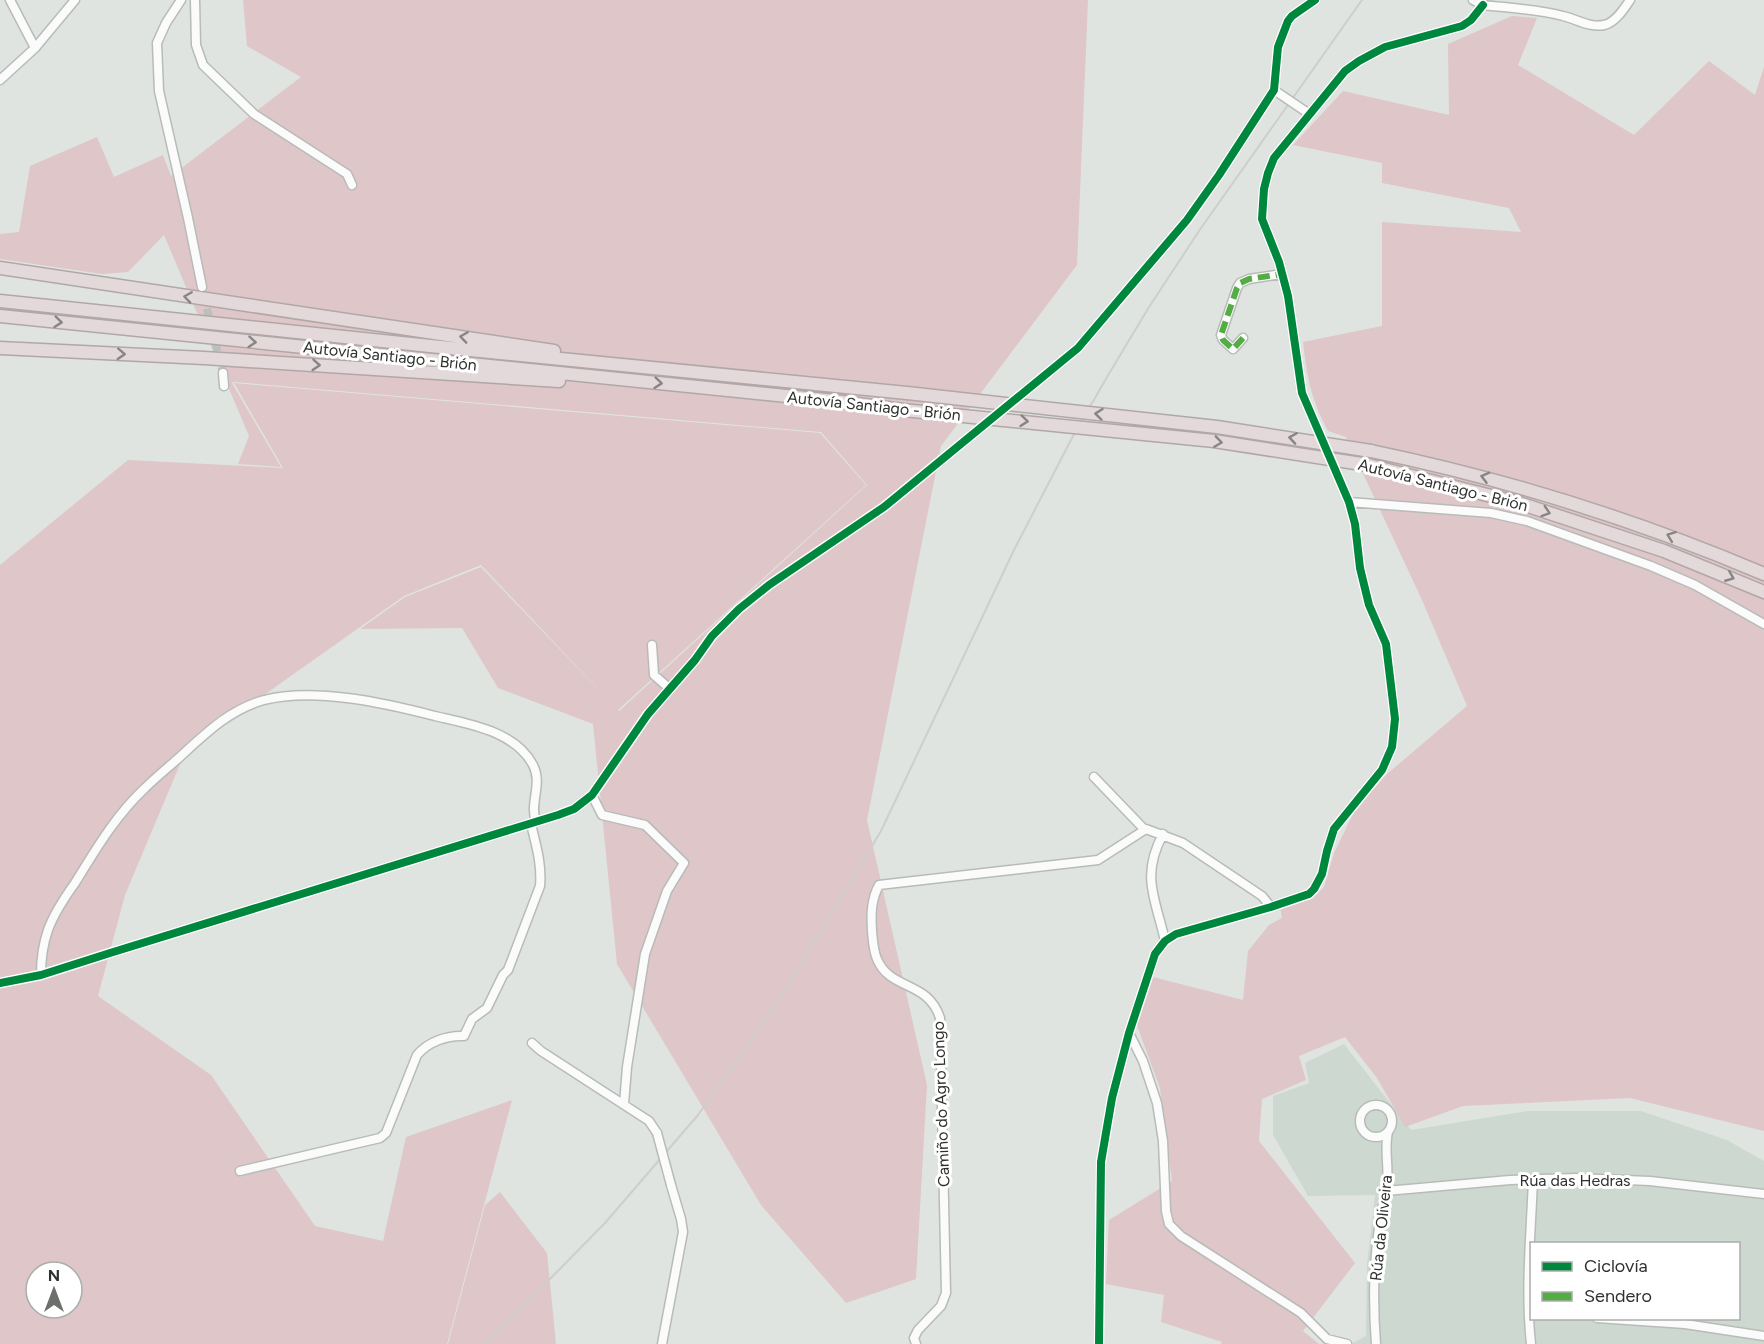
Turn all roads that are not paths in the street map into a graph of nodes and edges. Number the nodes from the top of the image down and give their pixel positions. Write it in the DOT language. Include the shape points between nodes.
graph roads {
  1 [pos="10,0"];
  2 [pos="75,0"];
  3 [pos="181,0"];
  4 [pos="195,0"];
  5 [pos="1315,0"];
  6 [pos="1473,0"];
  7 [pos="1630,0"];
  8 [pos="1483,5"];
  9 [pos="35,48"];
  10 [pos="0,80"];
  11 [pos="1274,90"];
  12 [pos="1307,112"];
  13 [pos="352,184"];
  14 [pos="0,268"];
  15 [pos="1282,274"];
  16 [pos="202,287"];
  17 [pos="0,301"];
  18 [pos="0,316"];
  19 [pos="1243,338"];
  20 [pos="0,348"];
  21 [pos="583,360"];
  22 [pos="223,373"];
  23 [pos="600,377"];
  24 [pos="224,386"];
  25 [pos="1349,502"];
  26 [pos="1764,574"];
  27 [pos="1764,592"];
  28 [pos="1764,624"];
  29 [pos="652,645"];
  30 [pos="670,688"];
  31 [pos="1094,777"];
  32 [pos="592,795"];
  33 [pos="533,823"];
  34 [pos="1144,829"];
  35 [pos="1163,834"];
  36 [pos="1271,907"];
  37 [pos="1165,941"];
  38 [pos="41,975"];
  39 [pos="0,983"];
  40 [pos="1129,1033"];
  41 [pos="532,1043"];
  42 [pos="624,1104"];
  43 [pos="1388,1132"];
  44 [pos="1376,1137"];
  45 [pos="1385,1147"];
  46 [pos="240,1171"];
  47 [pos="1533,1179"];
  48 [pos="1386,1191"];
  49 [pos="1764,1194"];
  50 [pos="1530,1318"];
  51 [pos="1530,1320"];
  52 [pos="1626,1320"];
  53 [pos="1764,1336"];
  54 [pos="1332,1343"];
  55 [pos="662,1344"];
  56 [pos="916,1344"];
  57 [pos="1099,1344"];
  58 [pos="1347,1344"];
  59 [pos="1376,1344"];
  60 [pos="1531,1344"];
  1 -- 9 [label="street"];
  2 -- 9 [label="street"];
  3 -- 16 [label="street" via="165,23 157,44 159,91"];
  4 -- 13 [label="street" via="196,45 203,65 254,114 347,174"];
  5 -- 11 [label="street" via="1288,21 1278,47"];
  6 -- 8 [label="street"];
  7 -- 8 [label="street" via="1615,19 1601,26 1563,16"];
  8 -- 12 [label="street" via="1462,26 1385,47 1359,61"];
  9 -- 10 [label="street"];
  11 -- 12 [label="street, bridge"];
  11 -- 30 [label="street" via="1187,220 1078,348 884,507 739,609"];
  12 -- 15 [label="street" via="1274,158 1264,189 1262,219"];
  21 -- 14 [label="highway, one-way" via="547,349"];
  15 -- 19 [label="street" via="1245,280 1237,288 1221,335 1233,349"];
  15 -- 25 [label="street" via="1302,393"];
  17 -- 21 [label="highway, Autovía Santiago - Brión"];
  18 -- 23 [label="highway, Autovía Santiago - Brión, one-way"];
  20 -- 23 [label="highway, one-way" via="579,382"];
  26 -- 21 [label="highway, Autovía Santiago - Brión, one-way, bridge" via="1668,535 1523,487 1371,451 1216,427"];
  22 -- 24 [label="street"];
  23 -- 27 [label="highway, Autovía Santiago - Brión, one-way, bridge" via="1214,441 1368,465 1519,503 1664,551"];
  25 -- 28 [label="street" via="1491,513 1527,521 1695,585"];
  25 -- 36 [label="street" via="1369,605 1386,644 1394,737 1382,771 1334,829 1319,883 1308,894"];
  29 -- 30 [label="street" via="654,675"];
  30 -- 32 [label="street"];
  31 -- 34 [label="street"];
  32 -- 33 [label="street" via="574,809"];
  32 -- 42 [label="street" via="602,815 645,825 684,863 667,891 645,954"];
  33 -- 38 [label="street"];
  33 -- 38 [label="street" via="538,778 523,750 510,740 454,720 350,698 266,699 241,708 210,729 119,816 48,930"];
  33 -- 46 [label="street" via="540,886 508,970 487,1008 472,1019 464,1036 453,1035 425,1045 417,1055 386,1133 380,1138"];
  34 -- 35 [label="street"];
  34 -- 56 [label="street, Camiño do Agro Longo" via="1098,860 879,885 872,907 877,960 889,975 928,996 940,1017 946,1293 941,1306 918,1329"];
  35 -- 36 [label="street" via="1262,896"];
  35 -- 37 [label="street" via="1150,874"];
  36 -- 37 [label="street" via="1176,934"];
  37 -- 40 [label="street" via="1155,954"];
  38 -- 39 [label="street"];
  40 -- 54 [label="street" via="1157,1103 1169,1224 1181,1236 1301,1313"];
  40 -- 57 [label="street" via="1101,1162"];
  41 -- 42 [label="street"];
  42 -- 55 [label="street, bridge" via="649,1121 657,1133 681,1219"];
  43 -- 44 [label="street"];
  43 -- 44 [label="street, Rúa da Oliveira" via="1392,1123 1389,1112 1381,1106 1370,1106 1362,1114 1361,1124 1366,1134"];
  43 -- 45 [label="street, Rúa da Oliveira"];
  44 -- 45 [label="street, Rúa da Oliveira"];
  45 -- 48 [label="street, Rúa da Oliveira"];
  47 -- 48 [label="street, Rúa das Hedras"];
  47 -- 49 [label="street, Rúa das Hedras" via="1641,1180"];
  47 -- 50 [label="street"];
  48 -- 59 [label="street, Rúa da Oliveira" via="1375,1270"];
  51 -- 60 [label="street"];
  52 -- 53 [label="street"];
  54 -- 58 [label="street"];
}
